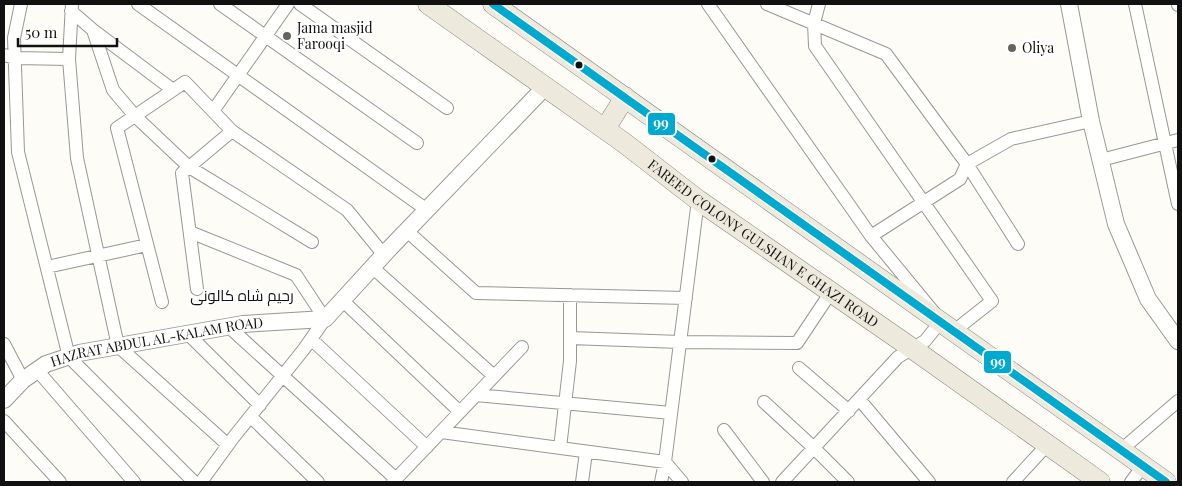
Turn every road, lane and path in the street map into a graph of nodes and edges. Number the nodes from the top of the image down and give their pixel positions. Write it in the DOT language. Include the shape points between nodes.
graph roads {
  1 [pos="20,4"];
  2 [pos="138,4"];
  3 [pos="220,4"];
  4 [pos="288,4"];
  5 [pos="300,4"];
  6 [pos="428,4"];
  7 [pos="493,4"];
  8 [pos="708,4"];
  9 [pos="767,4"];
  10 [pos="819,4"];
  11 [pos="1068,4"];
  12 [pos="1135,4"];
  13 [pos="72,7"];
  14 [pos="814,23"];
  15 [pos="93,30"];
  16 [pos="266,36"];
  17 [pos="9,56"];
  18 [pos="69,59"];
  19 [pos="238,75"];
  20 [pos="545,86"];
  21 [pos="173,90"];
  22 [pos="625,97"];
  23 [pos="447,108"];
  24 [pos="213,111"];
  25 [pos="135,116"];
  26 [pos="1091,121"];
  27 [pos="605,129"];
  28 [pos="232,131"];
  29 [pos="1178,140"];
  30 [pos="1165,143"];
  31 [pos="417,144"];
  32 [pos="1101,160"];
  33 [pos="967,164"];
  34 [pos="189,167"];
  35 [pos="698,200"];
  36 [pos="923,203"];
  37 [pos="1178,204"];
  38 [pos="427,210"];
  39 [pos="407,231"];
  40 [pos="190,232"];
  41 [pos="871,236"];
  42 [pos="312,242"];
  43 [pos="1018,244"];
  44 [pos="147,245"];
  45 [pos="98,255"];
  46 [pos="384,255"];
  47 [pos="46,267"];
  48 [pos="372,267"];
  49 [pos="197,289"];
  50 [pos="831,292"];
  51 [pos="570,295"];
  52 [pos="686,298"];
  53 [pos="342,300"];
  54 [pos="162,302"];
  55 [pos="325,319"];
  56 [pos="947,326"];
  57 [pos="228,327"];
  58 [pos="188,334"];
  59 [pos="570,338"];
  60 [pos="311,339"];
  61 [pos="1178,341"];
  62 [pos="680,342"];
  63 [pos="4,344"];
  64 [pos="118,346"];
  65 [pos="522,347"];
  66 [pos="913,349"];
  67 [pos="69,357"];
  68 [pos="799,368"];
  69 [pos="37,370"];
  70 [pos="283,376"];
  71 [pos="494,376"];
  72 [pos="23,380"];
  73 [pos="476,395"];
  74 [pos="859,399"];
  75 [pos="4,400"];
  76 [pos="764,402"];
  77 [pos="1178,402"];
  78 [pos="566,403"];
  79 [pos="260,405"];
  80 [pos="849,411"];
  81 [pos="460,412"];
  82 [pos="671,413"];
  83 [pos="251,417"];
  84 [pos="4,421"];
  85 [pos="724,430"];
  86 [pos="440,432"];
  87 [pos="228,445"];
  88 [pos="1047,445"];
  89 [pos="426,447"];
  90 [pos="560,448"];
  91 [pos="814,448"];
  92 [pos="1121,450"];
  93 [pos="586,452"];
  94 [pos="665,462"];
  95 [pos="1143,466"];
  96 [pos="394,481"];
  97 [pos="1017,481"];
  98 [pos="60,482"];
  99 [pos="134,482"];
  100 [pos="194,482"];
  101 [pos="201,482"];
  102 [pos="318,482"];
  103 [pos="582,482"];
  104 [pos="660,482"];
  105 [pos="682,482"];
  106 [pos="763,482"];
  107 [pos="782,482"];
  108 [pos="848,482"];
  109 [pos="929,482"];
  110 [pos="1100,482"];
  111 [pos="1131,482"];
  112 [pos="1166,482"];
  1 -- 17 [label="street"];
  2 -- 19 [label="street"];
  3 -- 16 [label="street"];
  4 -- 16 [label="street"];
  5 -- 23 [label="street"];
  6 -- 20 [label="main road, FAREED COLONY GULSHAN E GHAZI ROAD"];
  7 -- 22 [label="main road"];
  8 -- 41 [label="street"];
  9 -- 14 [label="street"];
  10 -- 14 [label="street"];
  11 -- 26 [label="street"];
  12 -- 30 [label="street"];
  13 -- 15 [label="street"];
  13 -- 18 [label="street"];
  14 -- 33 [label="street" via="886,54"];
  14 -- 36 [label="street" via="815,46"];
  15 -- 21 [label="street"];
  15 -- 25 [label="street" via="113,90"];
  16 -- 19 [label="street"];
  16 -- 31 [label="street"];
  17 -- 18 [label="street"];
  17 -- 47 [label="street" via="18,152"];
  18 -- 45 [label="street" via="77,158"];
  19 -- 24 [label="street"];
  19 -- 38 [label="street"];
  20 -- 27 [label="main road, FAREED COLONY GULSHAN E GHAZI ROAD"];
  20 -- 38 [label="street"];
  21 -- 24 [label="street" via="185,82"];
  21 -- 25 [label="street"];
  22 -- 27 [label="main road"];
  22 -- 56 [label="main road"];
  24 -- 28 [label="street"];
  25 -- 34 [label="street"];
  25 -- 44 [label="street" via="117,128"];
  26 -- 32 [label="street"];
  26 -- 33 [label="street" via="1011,139"];
  27 -- 35 [label="main road, FAREED COLONY GULSHAN E GHAZI ROAD"];
  28 -- 34 [label="street"];
  28 -- 46 [label="street" via="347,210"];
  29 -- 30 [label="street"];
  30 -- 32 [label="street"];
  30 -- 37 [label="street"];
  32 -- 61 [label="street" via="1116,224 1141,283 1148,299"];
  33 -- 36 [label="street" via="960,179"];
  33 -- 43 [label="street"];
  34 -- 40 [label="street" via="182,173"];
  34 -- 42 [label="street"];
  35 -- 50 [label="main road, FAREED COLONY GULSHAN E GHAZI ROAD"];
  35 -- 52 [label="street"];
  36 -- 41 [label="street"];
  36 -- 56 [label="street" via="992,301"];
  38 -- 39 [label="street"];
  39 -- 46 [label="street"];
  39 -- 51 [label="street" via="476,293"];
  40 -- 49 [label="street"];
  40 -- 55 [label="street" via="296,275"];
  41 -- 56 [label="street"];
  44 -- 45 [label="street"];
  44 -- 54 [label="street"];
  45 -- 47 [label="street"];
  45 -- 64 [label="street"];
  46 -- 48 [label="street"];
  47 -- 67 [label="street"];
  48 -- 53 [label="street"];
  48 -- 71 [label="street"];
  50 -- 62 [label="street" via="797,343"];
  50 -- 66 [label="main road, FAREED COLONY GULSHAN E GHAZI ROAD"];
  51 -- 52 [label="street"];
  51 -- 59 [label="street"];
  52 -- 62 [label="street"];
  53 -- 55 [label="street"];
  53 -- 81 [label="street"];
  55 -- 57 [label="street, HAZRAT ABDUL AL-KALAM ROAD"];
  55 -- 60 [label="street"];
  56 -- 66 [label="street"];
  56 -- 92 [label="main road"];
  57 -- 58 [label="street, HAZRAT ABDUL AL-KALAM ROAD"];
  57 -- 70 [label="street"];
  58 -- 64 [label="street, HAZRAT ABDUL AL-KALAM ROAD"];
  58 -- 79 [label="street"];
  59 -- 62 [label="street"];
  59 -- 78 [label="street"];
  60 -- 70 [label="street"];
  60 -- 89 [label="street"];
  62 -- 82 [label="street"];
  63 -- 72 [label="street"];
  64 -- 67 [label="street, HAZRAT ABDUL AL-KALAM ROAD"];
  64 -- 87 [label="street"];
  65 -- 71 [label="street"];
  66 -- 74 [label="street" via="898,357"];
  66 -- 88 [label="main road, FAREED COLONY GULSHAN E GHAZI ROAD"];
  67 -- 69 [label="street, HAZRAT ABDUL AL-KALAM ROAD"];
  67 -- 100 [label="street"];
  68 -- 80 [label="street"];
  69 -- 72 [label="street, HAZRAT ABDUL AL-KALAM ROAD"];
  69 -- 99 [label="street"];
  70 -- 79 [label="street"];
  70 -- 96 [label="street"];
  71 -- 73 [label="street"];
  72 -- 75 [label="street, HAZRAT ABDUL AL-KALAM ROAD"];
  73 -- 78 [label="street"];
  73 -- 81 [label="street"];
  74 -- 80 [label="street"];
  74 -- 109 [label="street"];
  76 -- 91 [label="street"];
  77 -- 92 [label="street"];
  78 -- 82 [label="street"];
  78 -- 90 [label="street"];
  79 -- 83 [label="street"];
  80 -- 91 [label="street"];
  81 -- 86 [label="street"];
  82 -- 94 [label="street"];
  83 -- 87 [label="street"];
  83 -- 102 [label="street"];
  84 -- 98 [label="street"];
  85 -- 106 [label="street"];
  86 -- 89 [label="street"];
  86 -- 90 [label="street"];
  87 -- 101 [label="street"];
  88 -- 97 [label="street"];
  88 -- 110 [label="main road, FAREED COLONY GULSHAN E GHAZI ROAD"];
  89 -- 96 [label="street"];
  90 -- 93 [label="street"];
  91 -- 107 [label="street"];
  91 -- 108 [label="street"];
  92 -- 95 [label="main road"];
  93 -- 94 [label="street"];
  93 -- 103 [label="street"];
  94 -- 104 [label="street"];
  94 -- 105 [label="street"];
  95 -- 111 [label="street"];
  95 -- 112 [label="main road"];
}
